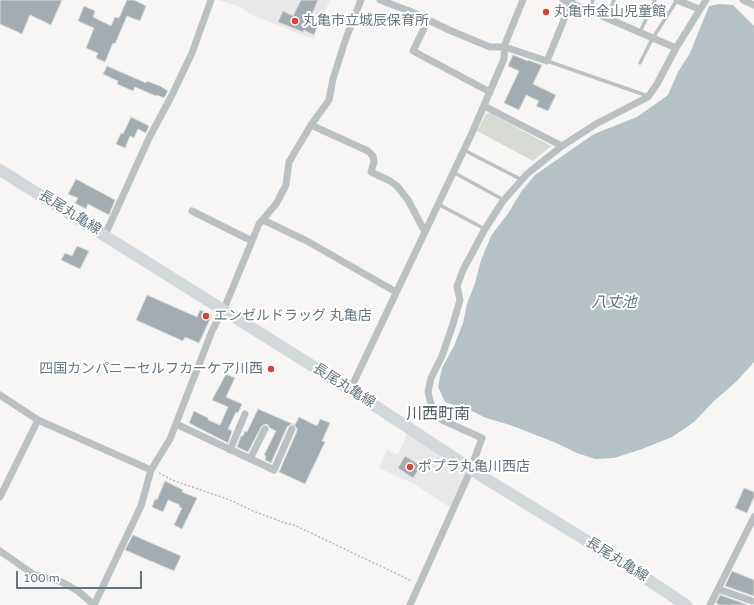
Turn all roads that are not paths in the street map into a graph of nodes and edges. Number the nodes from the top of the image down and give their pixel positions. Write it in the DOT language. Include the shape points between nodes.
graph roads {
  1 [pos="211,0"];
  2 [pos="361,0"];
  3 [pos="380,0"];
  4 [pos="523,0"];
  5 [pos="563,0"];
  6 [pos="593,0"];
  7 [pos="614,0"];
  8 [pos="655,0"];
  9 [pos="677,0"];
  10 [pos="706,0"];
  11 [pos="743,0"];
  12 [pos="571,2"];
  13 [pos="754,5"];
  14 [pos="699,9"];
  15 [pos="589,10"];
  16 [pos="607,18"];
  17 [pos="428,20"];
  18 [pos="640,32"];
  19 [pos="653,38"];
  20 [pos="505,47"];
  21 [pos="676,48"];
  22 [pos="548,61"];
  23 [pos="640,63"];
  24 [pos="490,92"];
  25 [pos="649,96"];
  26 [pos="484,106"];
  27 [pos="311,125"];
  28 [pos="562,146"];
  29 [pos="464,150"];
  30 [pos="0,170"];
  31 [pos="453,172"];
  32 [pos="522,180"];
  33 [pos="504,200"];
  34 [pos="438,204"];
  35 [pos="192,211"];
  36 [pos="263,220"];
  37 [pos="485,229"];
  38 [pos="425,232"];
  39 [pos="105,235"];
  40 [pos="252,241"];
  41 [pos="396,292"];
  42 [pos="222,310"];
  43 [pos="350,390"];
  44 [pos="0,395"];
  45 [pos="245,414"];
  46 [pos="38,420"];
  47 [pos="176,424"];
  48 [pos="292,429"];
  49 [pos="265,430"];
  50 [pos="230,450"];
  51 [pos="250,459"];
  52 [pos="471,468"];
  53 [pos="151,470"];
  54 [pos="0,497"];
  55 [pos="754,517"];
  56 [pos="0,551"];
  57 [pos="718,589"];
  58 [pos="752,601"];
  59 [pos="94,605"];
  60 [pos="410,605"];
  61 [pos="686,605"];
  62 [pos="710,605"];
  1 -- 39 [label="street" via="192,53 150,136"];
  2 -- 27 [label="street" via="345,41 329,100"];
  3 -- 17 [label="street"];
  4 -- 20 [label="street"];
  5 -- 12 [label="street"];
  6 -- 15 [label="lane"];
  7 -- 16 [label="lane"];
  8 -- 18 [label="lane"];
  9 -- 14 [label="street"];
  9 -- 19 [label="lane"];
  10 -- 14 [label="street"];
  11 -- 13 [label="street"];
  12 -- 15 [label="street"];
  12 -- 22 [label="street"];
  14 -- 21 [label="street"];
  15 -- 16 [label="street"];
  16 -- 18 [label="street"];
  17 -- 20 [label="street" via="490,47"];
  17 -- 24 [label="street" via="413,51"];
  18 -- 19 [label="street"];
  19 -- 21 [label="street"];
  19 -- 23 [label="lane"];
  20 -- 22 [label="street"];
  20 -- 24 [label="street" via="504,59"];
  21 -- 25 [label="street"];
  22 -- 25 [label="lane"];
  24 -- 26 [label="street"];
  25 -- 28 [label="street" via="596,124"];
  26 -- 28 [label="street"];
  26 -- 29 [label="street"];
  27 -- 36 [label="street" via="289,162 286,185 276,204"];
  27 -- 38 [label="street" via="368,151 374,162 371,172 397,186 408,200"];
  28 -- 32 [label="street"];
  29 -- 31 [label="street"];
  29 -- 32 [label="lane"];
  30 -- 39 [label="main road, 長尾丸亀線"];
  31 -- 33 [label="lane"];
  31 -- 34 [label="street"];
  32 -- 33 [label="street"];
  33 -- 37 [label="street"];
  34 -- 37 [label="lane"];
  34 -- 38 [label="street"];
  35 -- 40 [label="street"];
  36 -- 40 [label="street"];
  36 -- 41 [label="street" via="307,241"];
  37 -- 52 [label="street" via="457,286 460,300 428,392 432,408 442,420 482,438"];
  38 -- 41 [label="street"];
  39 -- 42 [label="main road, 長尾丸亀線"];
  40 -- 42 [label="street"];
  41 -- 43 [label="street"];
  42 -- 43 [label="main road, 長尾丸亀線"];
  42 -- 47 [label="street"];
  43 -- 52 [label="main road, 長尾丸亀線"];
  44 -- 46 [label="street"];
  45 -- 50 [label="street"];
  46 -- 53 [label="street"];
  46 -- 54 [label="street"];
  47 -- 50 [label="street"];
  47 -- 53 [label="street"];
  48 -- 51 [label="street" via="274,470"];
  49 -- 51 [label="street"];
  50 -- 51 [label="street"];
  52 -- 60 [label="street"];
  52 -- 61 [label="main road, 長尾丸亀線"];
  53 -- 59 [label="street" via="141,506"];
  55 -- 57 [label="street"];
  56 -- 59 [label="street" via="33,574 62,582 78,591"];
  57 -- 58 [label="street"];
  57 -- 62 [label="street"];
}
